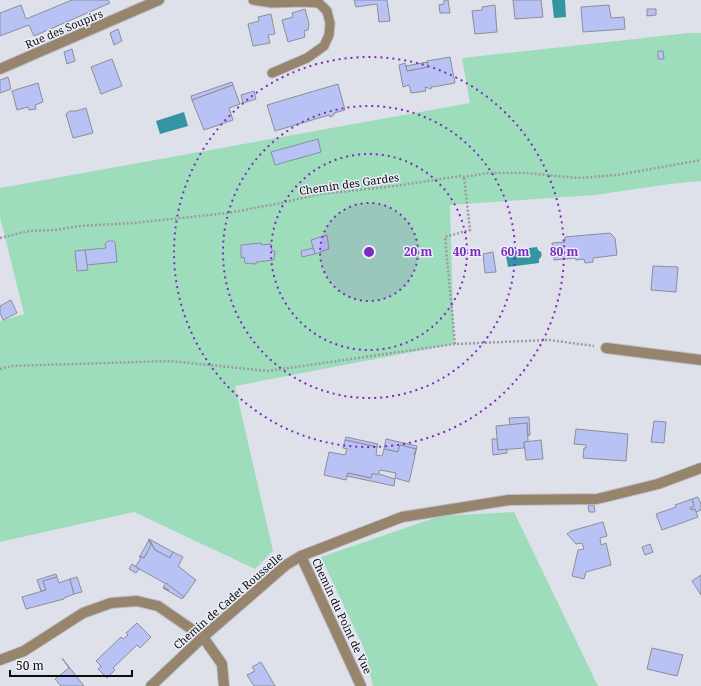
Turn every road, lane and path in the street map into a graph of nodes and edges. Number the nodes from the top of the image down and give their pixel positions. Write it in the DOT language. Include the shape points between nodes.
graph roads {
  1 [pos="159,0"];
  2 [pos="253,0"];
  3 [pos="0,69"];
  4 [pos="272,73"];
  5 [pos="701,160"];
  6 [pos="464,177"];
  7 [pos="0,238"];
  8 [pos="455,344"];
  9 [pos="606,348"];
  10 [pos="701,360"];
  11 [pos="0,369"];
  12 [pos="701,468"];
  13 [pos="301,556"];
  14 [pos="203,637"];
  15 [pos="0,660"];
  16 [pos="151,686"];
  17 [pos="224,686"];
  18 [pos="361,686"];
  1 -- 3 [label="street, Rue des Soupirs"];
  2 -- 4 [label="lane" via="272,3 319,3 327,11 329,35 324,46 307,58"];
  5 -- 6 [label="path, Chemin des Gardes" via="617,175 578,178 526,173 488,173"];
  6 -- 7 [label="path, Chemin des Gardes" via="320,194 228,213 29,231"];
  6 -- 8 [label="path" via="470,230 445,236"];
  8 -- 9 [label="path" via="549,340"];
  8 -- 11 [label="path" via="268,370 170,361 11,366"];
  9 -- 10 [label="street"];
  12 -- 13 [label="street, Chemin de Cadet Rousselle" via="658,484 597,499 509,500 402,517"];
  13 -- 14 [label="street, Chemin de Cadet Rousselle" via="286,565"];
  13 -- 18 [label="street, Chemin du Point de Vue"];
  14 -- 15 [label="street" via="158,606 137,601 111,603 84,613 24,651"];
  14 -- 16 [label="street, Chemin de Cadet Rousselle"];
  14 -- 17 [label="street" via="222,664"];
}
